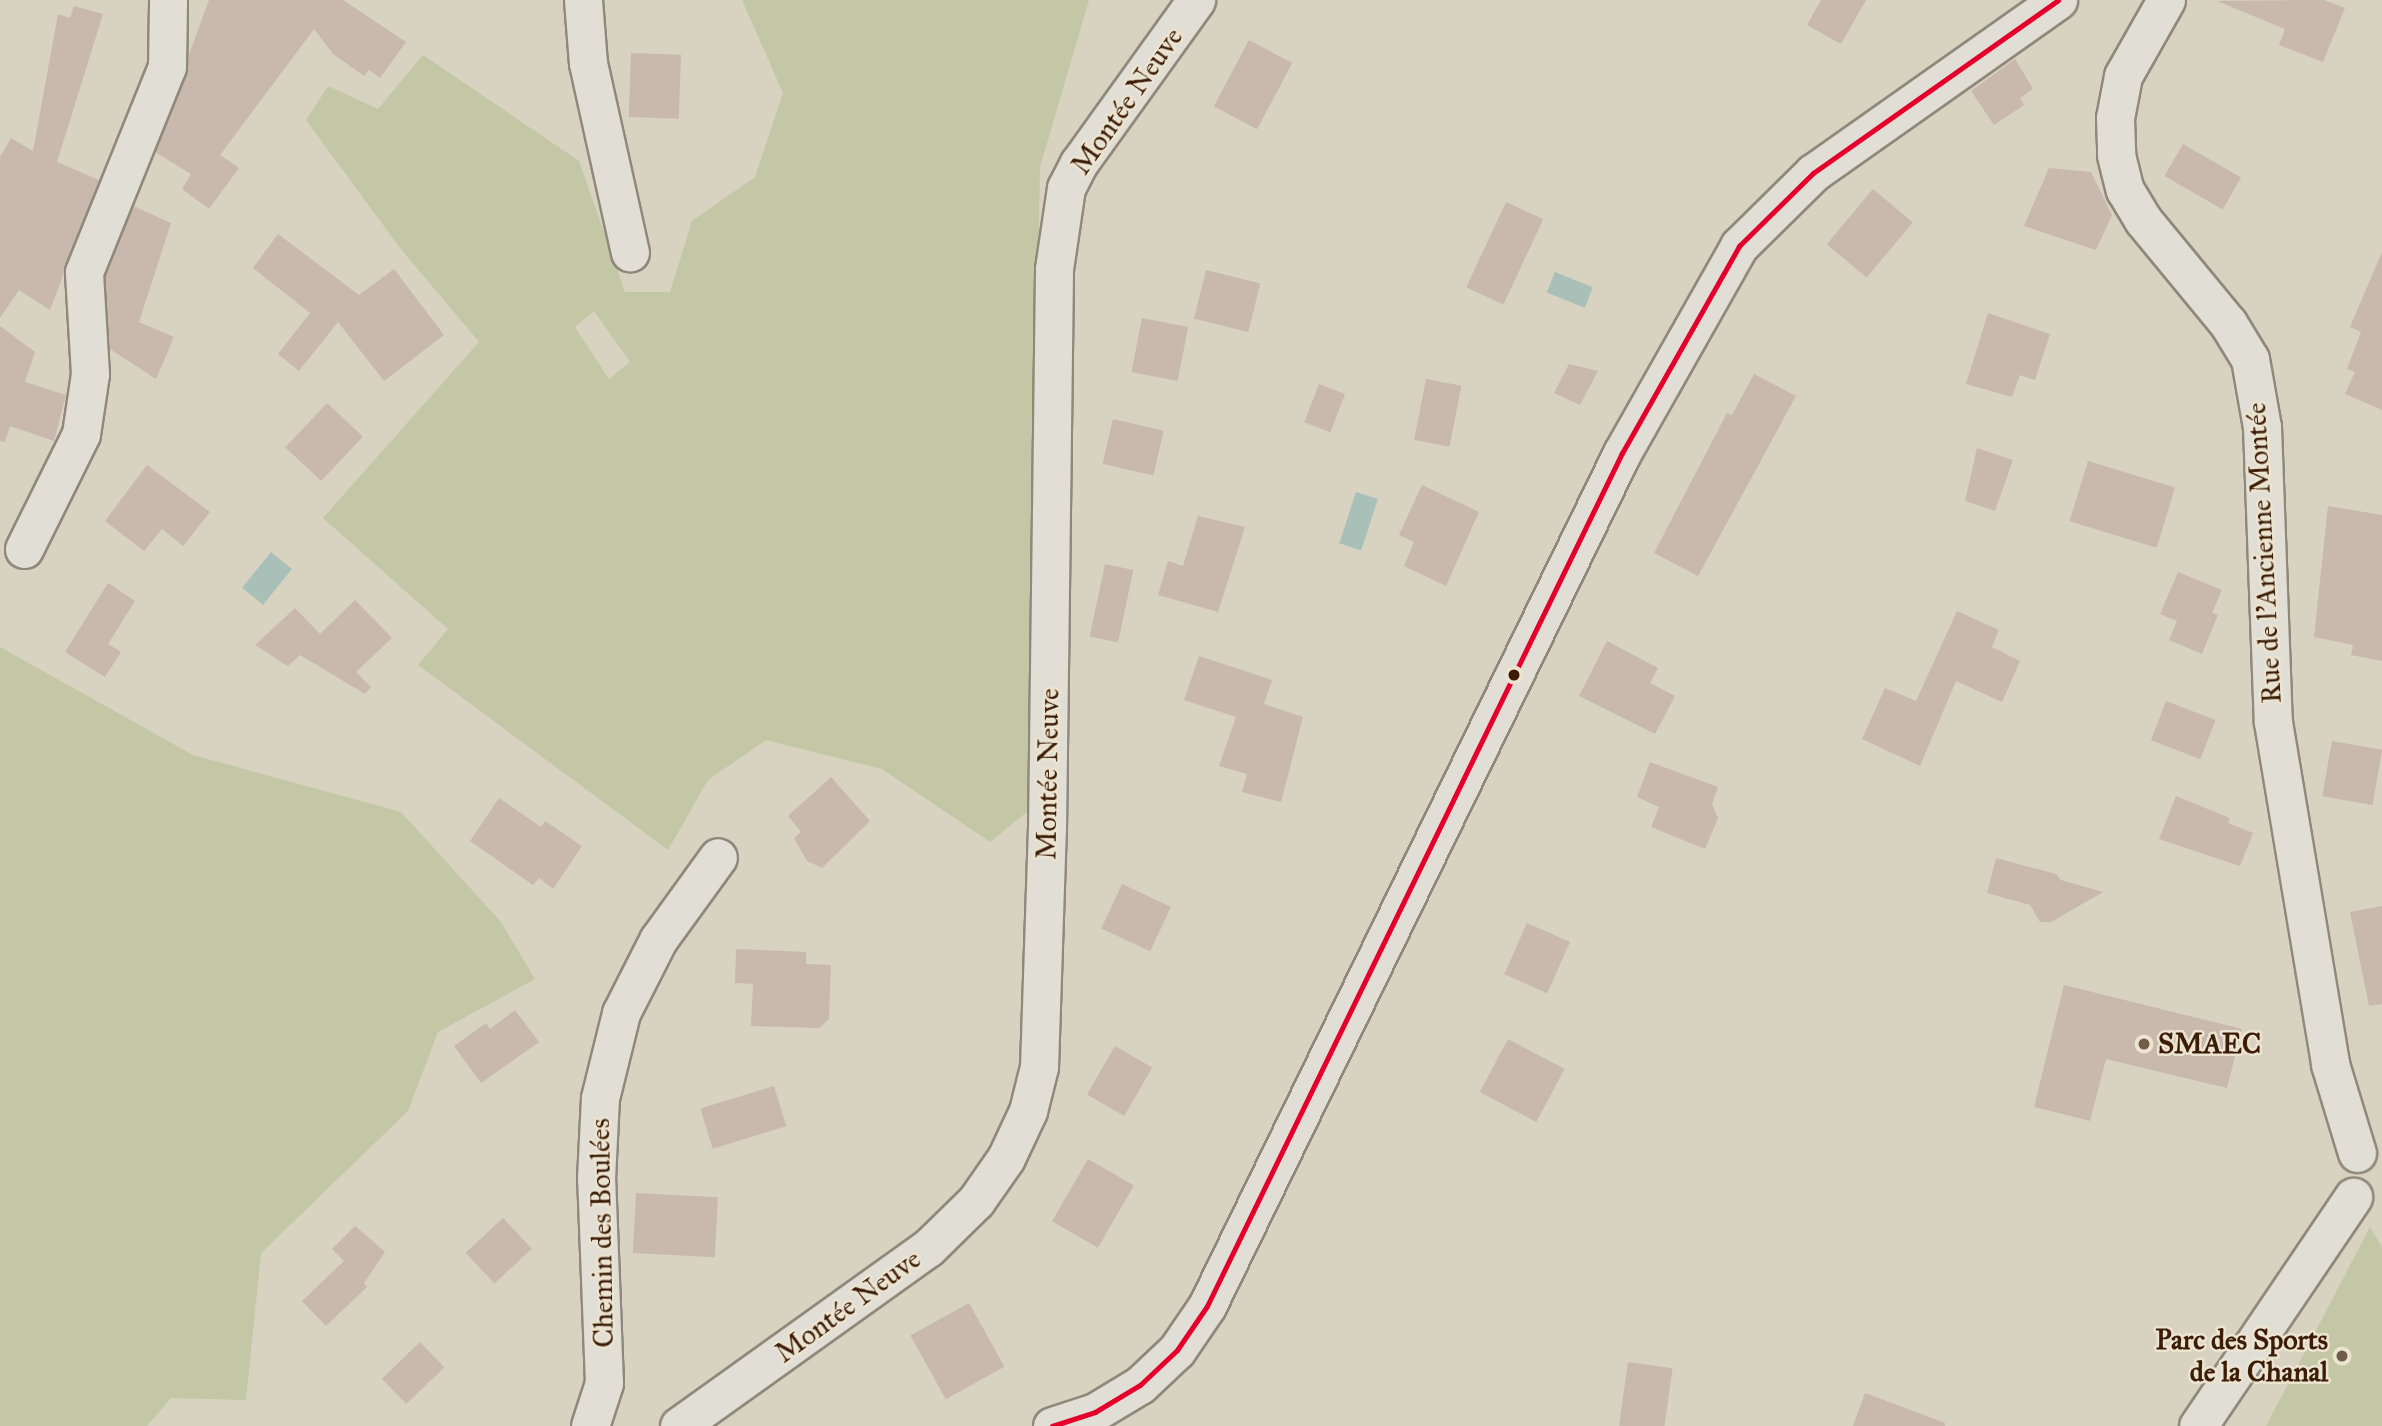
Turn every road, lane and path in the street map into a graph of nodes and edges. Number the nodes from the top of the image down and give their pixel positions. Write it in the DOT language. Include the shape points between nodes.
graph roads {
  1 [pos="168,0"];
  2 [pos="583,0"];
  3 [pos="1196,0"];
  4 [pos="2059,0"];
  5 [pos="2166,0"];
  6 [pos="630,252"];
  7 [pos="24,549"];
  8 [pos="718,858"];
  9 [pos="2375,1155"];
  10 [pos="2367,1196"];
  11 [pos="590,1426"];
  12 [pos="679,1426"];
  13 [pos="1052,1426"];
  14 [pos="2197,1426"];
  1 -- 7 [label="street" via="167,67 84,272 90,374 81,434"];
  2 -- 6 [label="street" via="588,63"];
  3 -- 12 [label="street, Montée Neuve" via="1079,163 1064,201 1054,269 1054,478 1041,1001 1038,1067 1028,1111 1006,1158 976,1201 928,1248"];
  4 -- 13 [label="street" via="1813,173 1739,246 1685,334 1622,453 1207,1306 1177,1350 1140,1385 1095,1412"];
  5 -- 9 [label="street, Rue de l'Ancienne Montée" via="2123,76 2115,118 2116,155 2125,190 2143,220 2228,323 2250,359 2262,427 2273,722 2339,1106"];
  8 -- 11 [label="street, Chemin des Boulées" via="658,940 621,1013 600,1098 596,1179 604,1383"];
  9 -- 10 [label="street" via="2342,1170 2343,1186"];
  10 -- 14 [label="street"];
}
